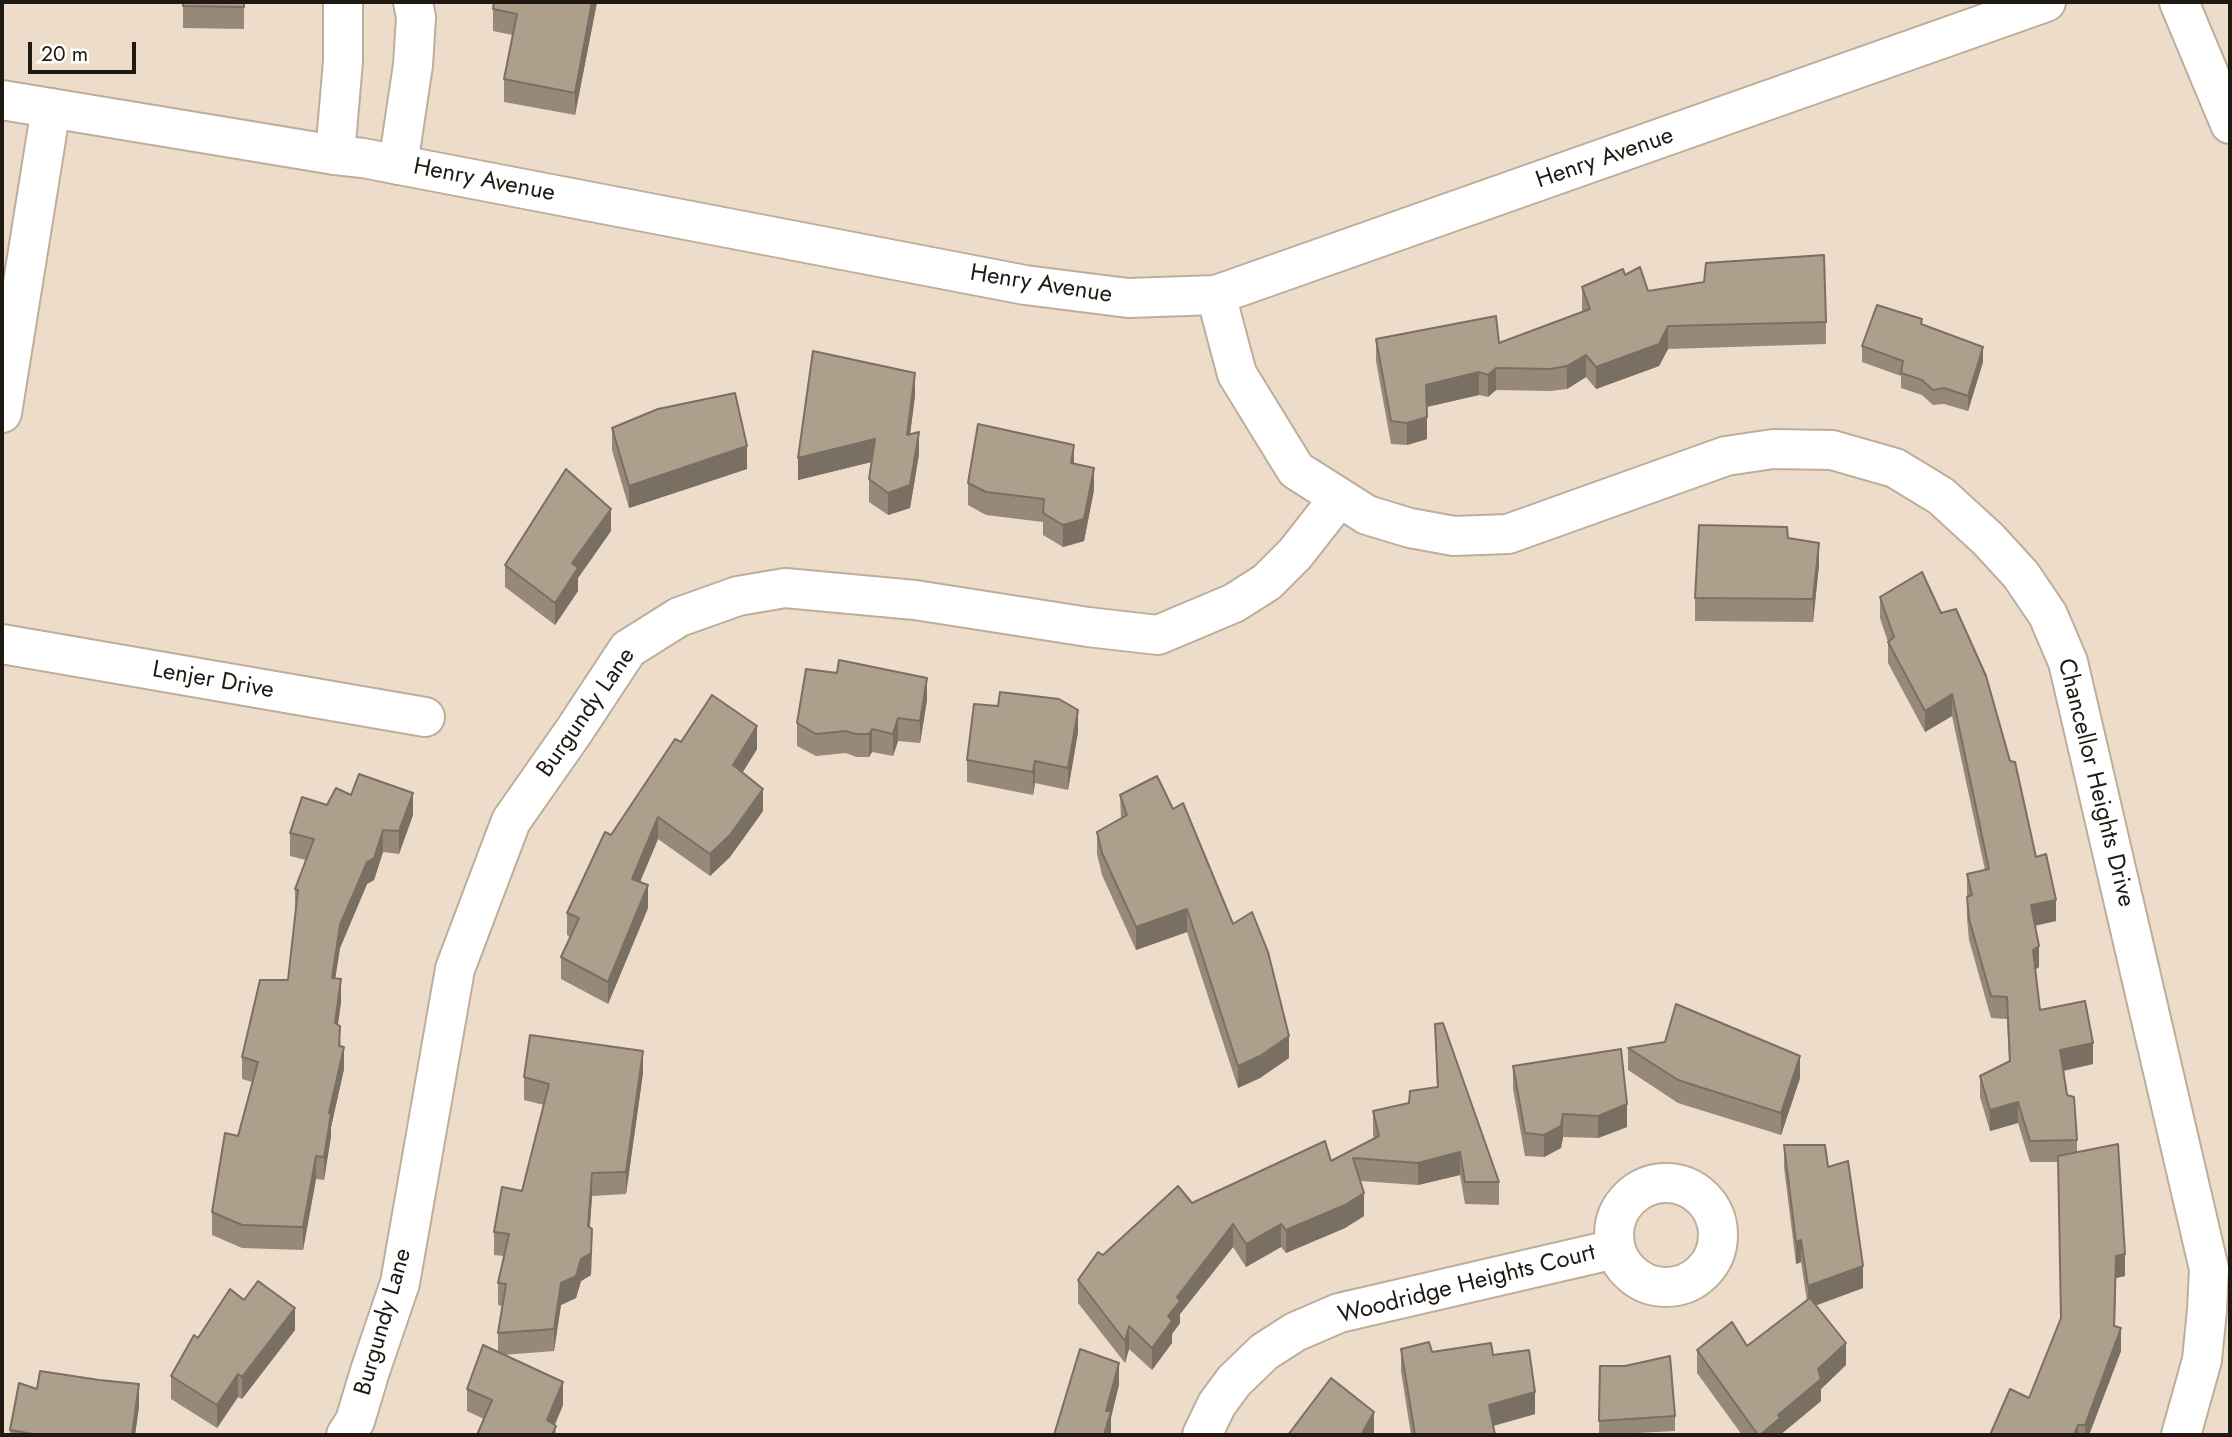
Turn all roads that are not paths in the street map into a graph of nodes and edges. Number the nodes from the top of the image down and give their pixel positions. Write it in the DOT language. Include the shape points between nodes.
graph roads {
  1 [pos="343,2"];
  2 [pos="413,2"];
  3 [pos="2046,2"];
  4 [pos="2179,2"];
  5 [pos="2,100"];
  6 [pos="51,108"];
  7 [pos="2230,124"];
  8 [pos="335,155"];
  9 [pos="398,165"];
  10 [pos="1216,295"];
  11 [pos="2,413"];
  12 [pos="1339,498"];
  13 [pos="2,644"];
  14 [pos="425,717"];
  15 [pos="1615,1249"];
  16 [pos="346,1435"];
  17 [pos="1202,1435"];
  18 [pos="2180,1435"];
  1 -- 8 [label="street"];
  2 -- 9 [label="street" via="413,65"];
  3 -- 10 [label="street, Henry Avenue"];
  4 -- 7 [label="street"];
  5 -- 6 [label="street, Henry Avenue"];
  6 -- 8 [label="street, Henry Avenue"];
  6 -- 11 [label="street"];
  8 -- 9 [label="street, Henry Avenue"];
  9 -- 10 [label="street, Henry Avenue" via="1025,285 1128,298"];
  10 -- 12 [label="street, Chancellor Heights Drive" via="1237,374 1296,470"];
  12 -- 16 [label="street, Burgundy Lane" via="1267,582 1234,603 1158,635 915,600 785,588 738,596 679,617 628,649 511,821 455,969 400,1283 355,1421"];
  12 -- 18 [label="street, Chancellor Heights Drive" via="1367,515 1410,528 1454,536 1508,534 1727,456 1773,449 1832,450 1895,468 1941,496 1988,539 2048,615 2068,662 2209,1269 2202,1360"];
  13 -- 14 [label="street, Lenjer Drive"];
  15 -- 17 [label="street, Woodridge Heights Court" via="1339,1313 1295,1332 1264,1352 1234,1381"];
}
